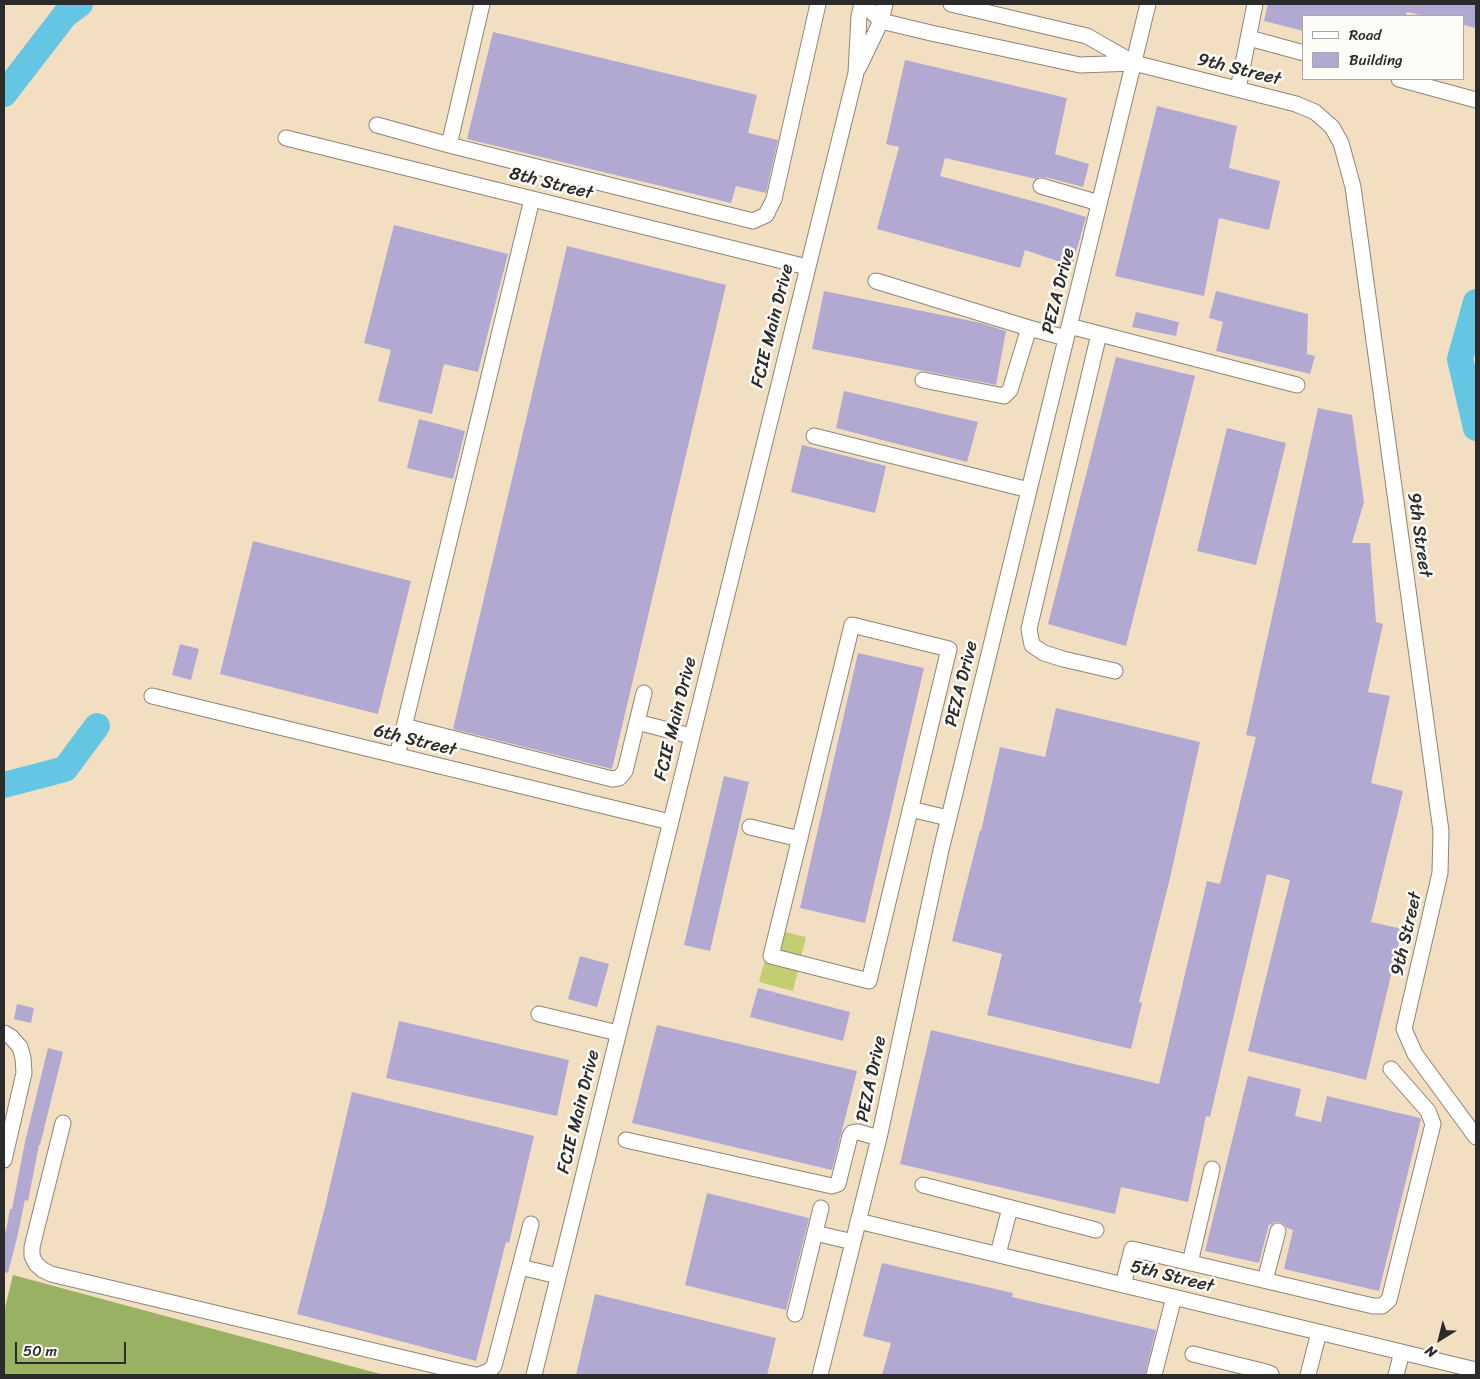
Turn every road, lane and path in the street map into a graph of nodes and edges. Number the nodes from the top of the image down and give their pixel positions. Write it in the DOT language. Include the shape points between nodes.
graph roads {
  1 [pos="482,4"];
  2 [pos="818,4"];
  3 [pos="863,4"];
  4 [pos="885,4"];
  5 [pos="951,4"];
  6 [pos="1148,4"];
  7 [pos="1255,4"];
  8 [pos="881,21"];
  9 [pos="1248,38"];
  10 [pos="1302,52"];
  11 [pos="1134,63"];
  12 [pos="856,72"];
  13 [pos="1403,80"];
  14 [pos="1238,89"];
  15 [pos="1476,100"];
  16 [pos="377,125"];
  17 [pos="286,138"];
  18 [pos="449,145"];
  19 [pos="1041,186"];
  20 [pos="532,199"];
  21 [pos="1099,203"];
  22 [pos="807,267"];
  23 [pos="876,281"];
  24 [pos="1029,328"];
  25 [pos="1068,332"];
  26 [pos="1099,334"];
  27 [pos="923,380"];
  28 [pos="1297,385"];
  29 [pos="814,436"];
  30 [pos="1029,490"];
  31 [pos="1115,671"];
  32 [pos="644,693"];
  33 [pos="152,696"];
  34 [pos="637,722"];
  35 [pos="404,726"];
  36 [pos="691,736"];
  37 [pos="397,756"];
  38 [pos="910,809"];
  39 [pos="948,818"];
  40 [pos="670,822"];
  41 [pos="750,827"];
  42 [pos="800,839"];
  43 [pos="539,1014"];
  44 [pos="4,1033"];
  45 [pos="618,1033"];
  46 [pos="1391,1069"];
  47 [pos="63,1123"];
  48 [pos="1476,1137"];
  49 [pos="878,1138"];
  50 [pos="626,1140"];
  51 [pos="4,1160"];
  52 [pos="1212,1169"];
  53 [pos="923,1185"];
  54 [pos="821,1208"];
  55 [pos="1010,1208"];
  56 [pos="858,1221"];
  57 [pos="531,1224"];
  58 [pos="1096,1230"];
  59 [pos="1278,1231"];
  60 [pos="815,1232"];
  61 [pos="853,1242"];
  62 [pos="998,1254"];
  63 [pos="1190,1263"];
  64 [pos="520,1267"];
  65 [pos="558,1276"];
  66 [pos="1265,1280"];
  67 [pos="1123,1285"];
  68 [pos="1174,1297"];
  69 [pos="795,1314"];
  70 [pos="1319,1332"];
  71 [pos="1402,1352"];
  72 [pos="1193,1354"];
  73 [pos="1476,1370"];
  74 [pos="475,1375"];
  75 [pos="479,1375"];
  76 [pos="534,1375"];
  77 [pos="820,1375"];
  78 [pos="1154,1375"];
  79 [pos="1270,1375"];
  80 [pos="1308,1375"];
  81 [pos="1396,1375"];
  1 -- 18 [label="street"];
  2 -- 18 [label="street" via="774,199 766,215 753,221"];
  3 -- 8 [label="street"];
  3 -- 12 [label="street, FCIE Main Drive" via="859,16"];
  4 -- 8 [label="street, FCIE Main Drive"];
  5 -- 11 [label="street, 9th Street" via="1087,36"];
  6 -- 11 [label="street, PEZA Drive"];
  7 -- 9 [label="street"];
  8 -- 11 [label="street, 9th Street" via="1080,65"];
  8 -- 12 [label="street, FCIE Main Drive"];
  9 -- 10 [label="street"];
  9 -- 14 [label="street"];
  11 -- 14 [label="street, 9th Street"];
  11 -- 21 [label="street, PEZA Drive"];
  12 -- 22 [label="street, FCIE Main Drive"];
  13 -- 15 [label="street"];
  14 -- 48 [label="street, 9th Street" via="1315,112 1332,127 1341,143 1353,187 1441,831 1440,873 1404,1029 1415,1054"];
  16 -- 18 [label="street"];
  17 -- 20 [label="street, 8th Street"];
  19 -- 21 [label="street"];
  20 -- 22 [label="street, 8th Street"];
  20 -- 35 [label="street"];
  21 -- 25 [label="street, PEZA Drive"];
  22 -- 36 [label="street, FCIE Main Drive"];
  23 -- 24 [label="street"];
  24 -- 25 [label="street"];
  24 -- 27 [label="street" via="1010,390 1004,396"];
  25 -- 26 [label="street"];
  25 -- 30 [label="street, PEZA Drive"];
  26 -- 28 [label="street"];
  26 -- 31 [label="street" via="1029,629 1032,645 1044,653"];
  29 -- 30 [label="street"];
  30 -- 39 [label="street, PEZA Drive"];
  32 -- 34 [label="street"];
  33 -- 37 [label="street, 6th Street"];
  34 -- 35 [label="street" via="625,771 619,778 612,779"];
  34 -- 36 [label="street"];
  35 -- 37 [label="street"];
  36 -- 40 [label="street, FCIE Main Drive"];
  37 -- 40 [label="street, 6th Street"];
  38 -- 39 [label="street"];
  38 -- 42 [label="street" via="869,980 771,956"];
  38 -- 42 [label="street" via="949,649 852,625"];
  39 -- 49 [label="street, PEZA Drive"];
  40 -- 45 [label="street, FCIE Main Drive"];
  41 -- 42 [label="street"];
  43 -- 45 [label="street"];
  44 -- 51 [label="street" via="20,1047 24,1073"];
  45 -- 65 [label="street, FCIE Main Drive"];
  46 -- 66 [label="street" via="1428,1111 1433,1124 1389,1300 1382,1306 1374,1306"];
  47 -- 74 [label="street" via="32,1247 32,1256 42,1270 60,1277"];
  49 -- 50 [label="street" via="852,1133 838,1184 832,1186"];
  49 -- 56 [label="street, PEZA Drive"];
  52 -- 63 [label="street"];
  53 -- 55 [label="street"];
  54 -- 60 [label="street"];
  55 -- 58 [label="street"];
  55 -- 62 [label="street"];
  56 -- 61 [label="street, PEZA Drive"];
  56 -- 62 [label="street, 5th Street"];
  57 -- 64 [label="street"];
  59 -- 66 [label="street"];
  60 -- 61 [label="street"];
  60 -- 69 [label="street"];
  61 -- 77 [label="street, PEZA Drive"];
  62 -- 67 [label="street, 5th Street"];
  63 -- 66 [label="street"];
  63 -- 67 [label="street" via="1132,1249"];
  64 -- 65 [label="street"];
  64 -- 75 [label="street" via="494,1366"];
  65 -- 76 [label="street, FCIE Main Drive"];
  67 -- 68 [label="street, 5th Street"];
  68 -- 70 [label="street, 5th Street"];
  68 -- 78 [label="street"];
  70 -- 71 [label="street, 5th Street"];
  70 -- 80 [label="street"];
  71 -- 73 [label="street, 5th Street"];
  71 -- 81 [label="street"];
  72 -- 79 [label="street"];
}
